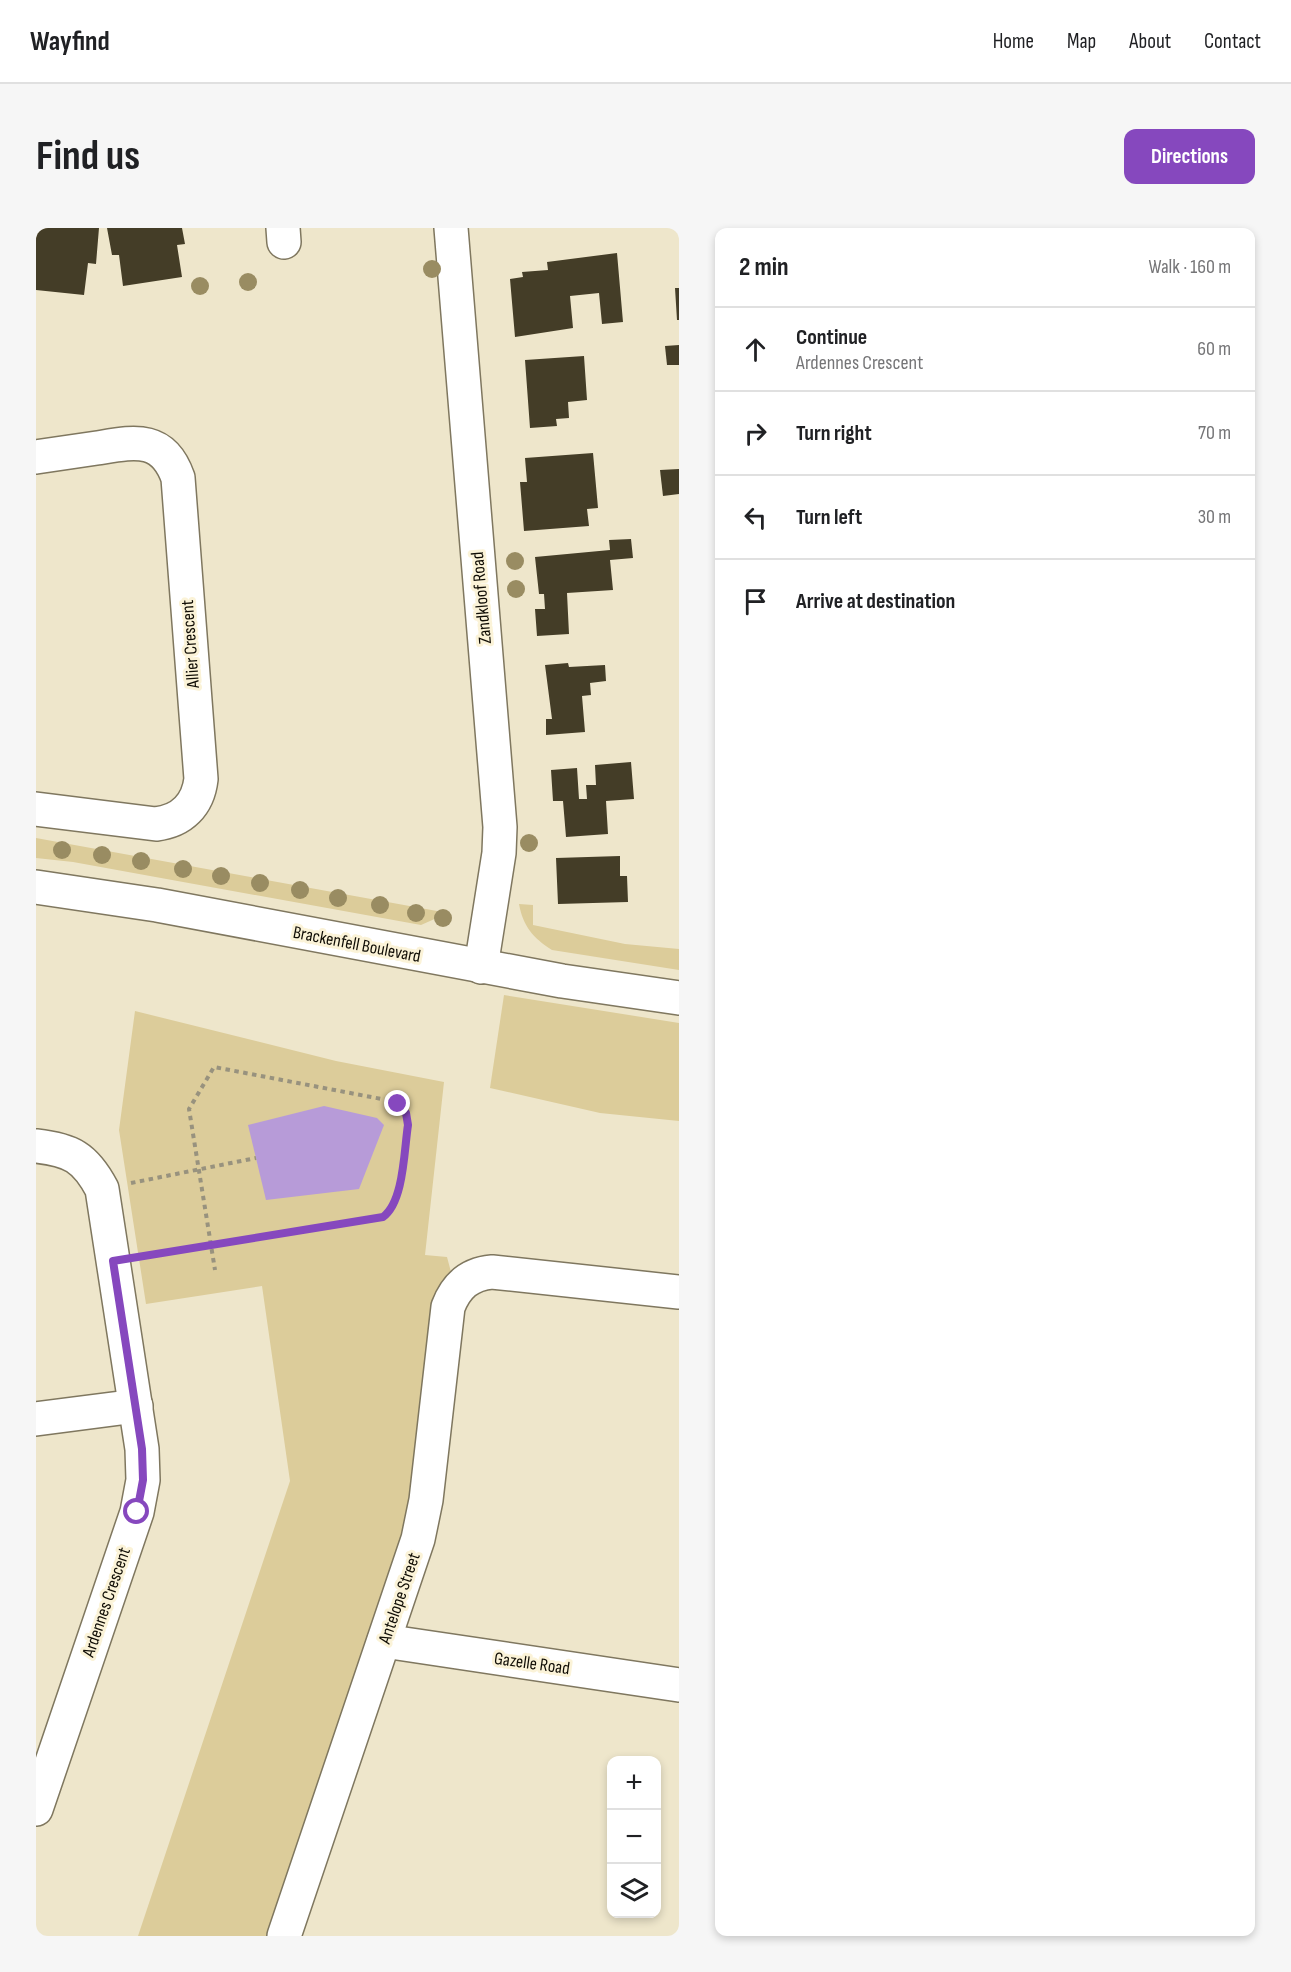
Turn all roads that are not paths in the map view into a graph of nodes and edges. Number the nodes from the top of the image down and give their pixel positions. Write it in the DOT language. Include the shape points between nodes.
graph roads {
  1 [pos="451,228"];
  2 [pos="36,457"];
  3 [pos="36,809"];
  4 [pos="36,887"];
  5 [pos="481,967"];
  6 [pos="679,998"];
  7 [pos="36,1146"];
  8 [pos="679,1292"];
  9 [pos="136,1406"];
  10 [pos="36,1419"];
  11 [pos="384,1641"];
  12 [pos="679,1684"];
  13 [pos="43,1767"];
  14 [pos="36,1809"];
  15 [pos="284,1936"];
  1 -- 5 [label="street, Zandkloof Road" via="500,827"];
  2 -- 3 [label="street, Allier Crescent" via="138,442 162,452 174,468 178,478 201,779 191,806 166,823"];
  4 -- 5 [label="street, Brackenfell Boulevard" via="157,905"];
  5 -- 6 [label="street, Brackenfell Boulevard"];
  7 -- 9 [label="street, Ardennes Crescent" via="60,1149 80,1159 102,1189"];
  8 -- 11 [label="street, Antelope Street" via="492,1272 466,1280 448,1307 423,1519"];
  9 -- 10 [label="street"];
  9 -- 13 [label="street, Ardennes Crescent" via="144,1465 141,1498"];
  11 -- 12 [label="street, Gazelle Road"];
  11 -- 15 [label="street, Antelope Street"];
  13 -- 14 [label="street, Ardennes Crescent"];
}
